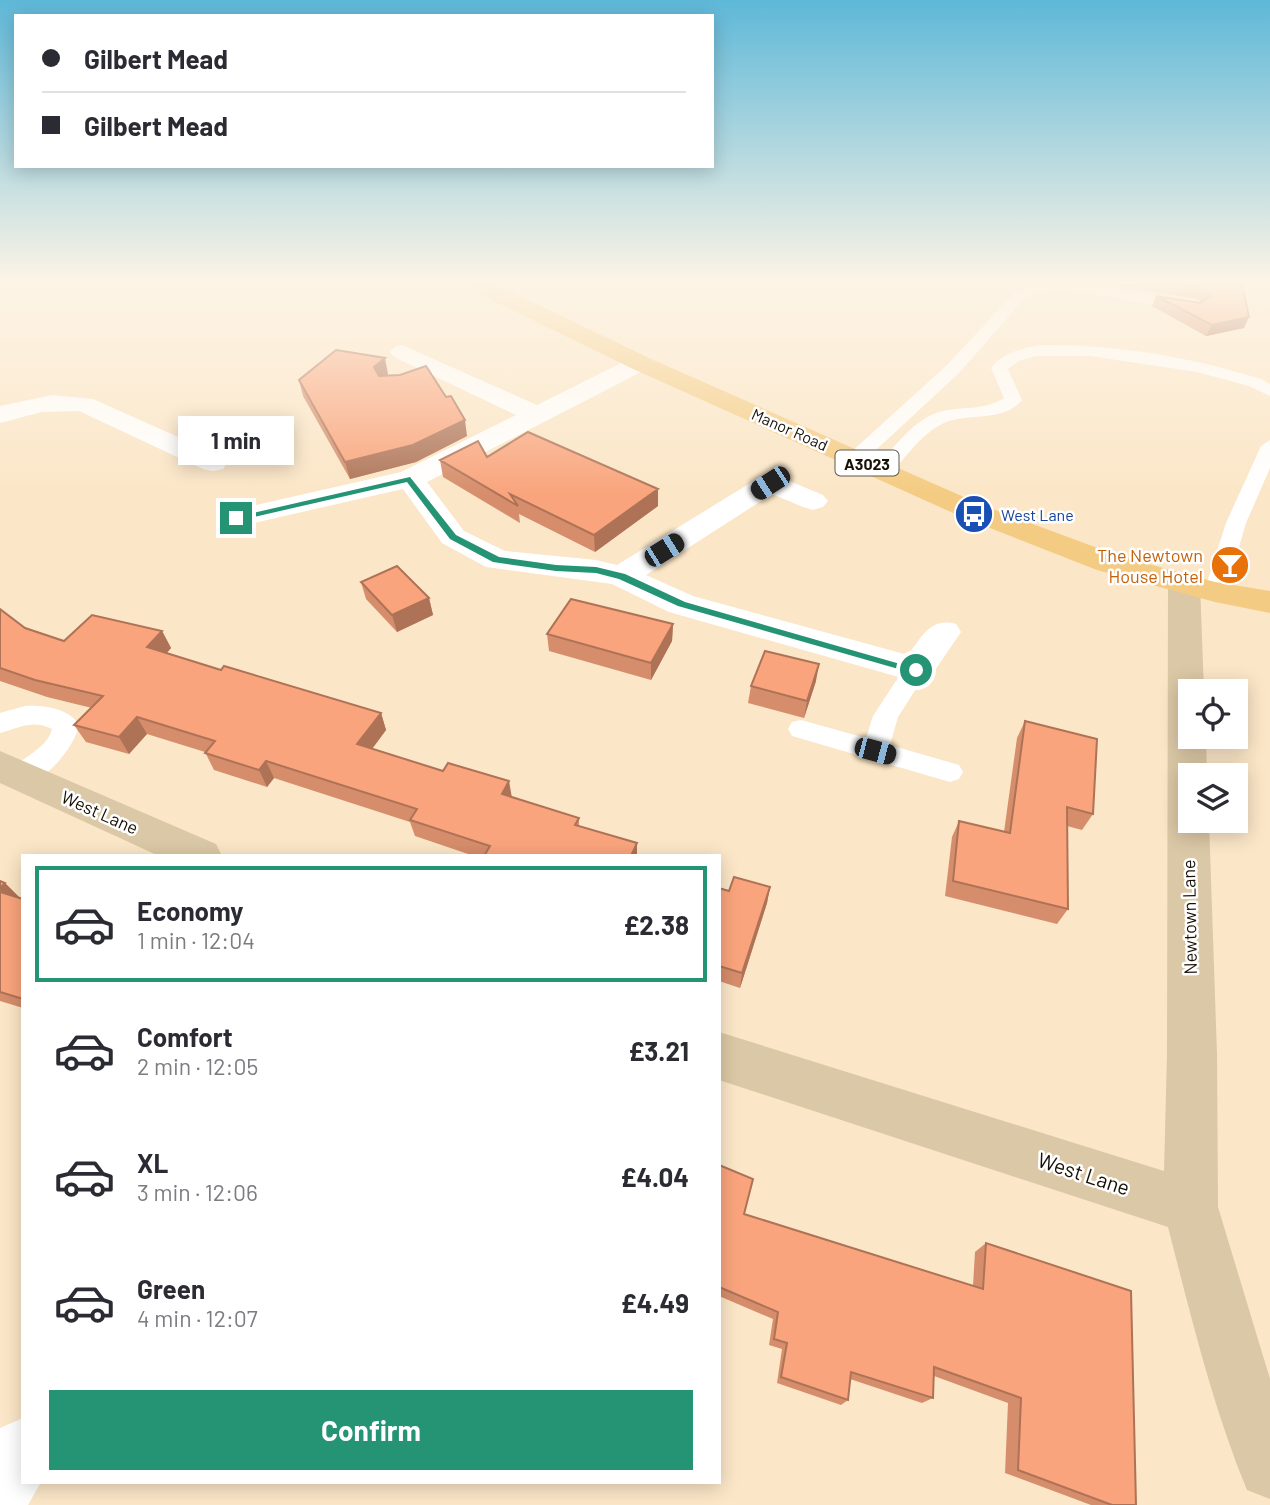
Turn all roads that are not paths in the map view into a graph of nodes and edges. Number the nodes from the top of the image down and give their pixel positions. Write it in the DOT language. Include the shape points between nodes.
graph roads {
  1 [pos="407,354"];
  2 [pos="622,354"];
  3 [pos="966,354"];
  4 [pos="1017,354"];
  5 [pos="1110,354"];
  6 [pos="640,363"];
  7 [pos="434,367"];
  8 [pos="402,380"];
  9 [pos="1270,391"];
  10 [pos="535,414"];
  11 [pos="0,415"];
  12 [pos="1270,446"];
  13 [pos="856,458"];
  14 [pos="213,463"];
  15 [pos="883,470"];
  16 [pos="410,479"];
  17 [pos="813,501"];
  18 [pos="236,518"];
  19 [pos="622,576"];
  20 [pos="1200,588"];
  21 [pos="1270,602"];
  22 [pos="944,632"];
  23 [pos="916,670"];
  24 [pos="0,724"];
  25 [pos="801,729"];
  26 [pos="875,751"];
  27 [pos="10,771"];
  28 [pos="950,772"];
  29 [pos="197,854"];
  30 [pos="721,1057"];
  31 [pos="1191,1207"];
  32 [pos="21,1454"];
  33 [pos="1270,1467"];
  34 [pos="0,1491"];
  1 -- 7 [label="street"];
  2 -- 6 [label="main road, Manor Road / A3023"];
  3 -- 13 [label="lane"];
  4 -- 15 [label="lane" via="999,368 1013,400 1004,409 964,410 933,420"];
  5 -- 9 [label="lane" via="1238,376"];
  6 -- 10 [label="street"];
  6 -- 13 [label="main road, Manor Road / A3023"];
  7 -- 8 [label="street"];
  7 -- 10 [label="street"];
  10 -- 16 [label="street"];
  11 -- 14 [label="street" via="27,405 84,404"];
  12 -- 20 [label="lane" via="1236,523"];
  13 -- 15 [label="main road, Manor Road / A3023"];
  15 -- 20 [label="main road, Manor Road / A3023" via="972,511 1108,563"];
  16 -- 18 [label="street"];
  16 -- 19 [label="street" via="453,537 497,560"];
  17 -- 19 [label="street" via="770,483"];
  19 -- 23 [label="street" via="681,604"];
  20 -- 21 [label="main road, Manor Road / A3023"];
  20 -- 31 [label="street, Newtown Lane"];
  22 -- 23 [label="street"];
  23 -- 26 [label="lane" via="886,716"];
  24 -- 27 [label="lane" via="43,715 66,725 61,742"];
  25 -- 26 [label="lane"];
  26 -- 28 [label="lane"];
  27 -- 29 [label="street, West Lane"];
  30 -- 31 [label="street, West Lane"];
  31 -- 33 [label="street" via="1243,1392"];
  32 -- 34 [label="street"];
}
